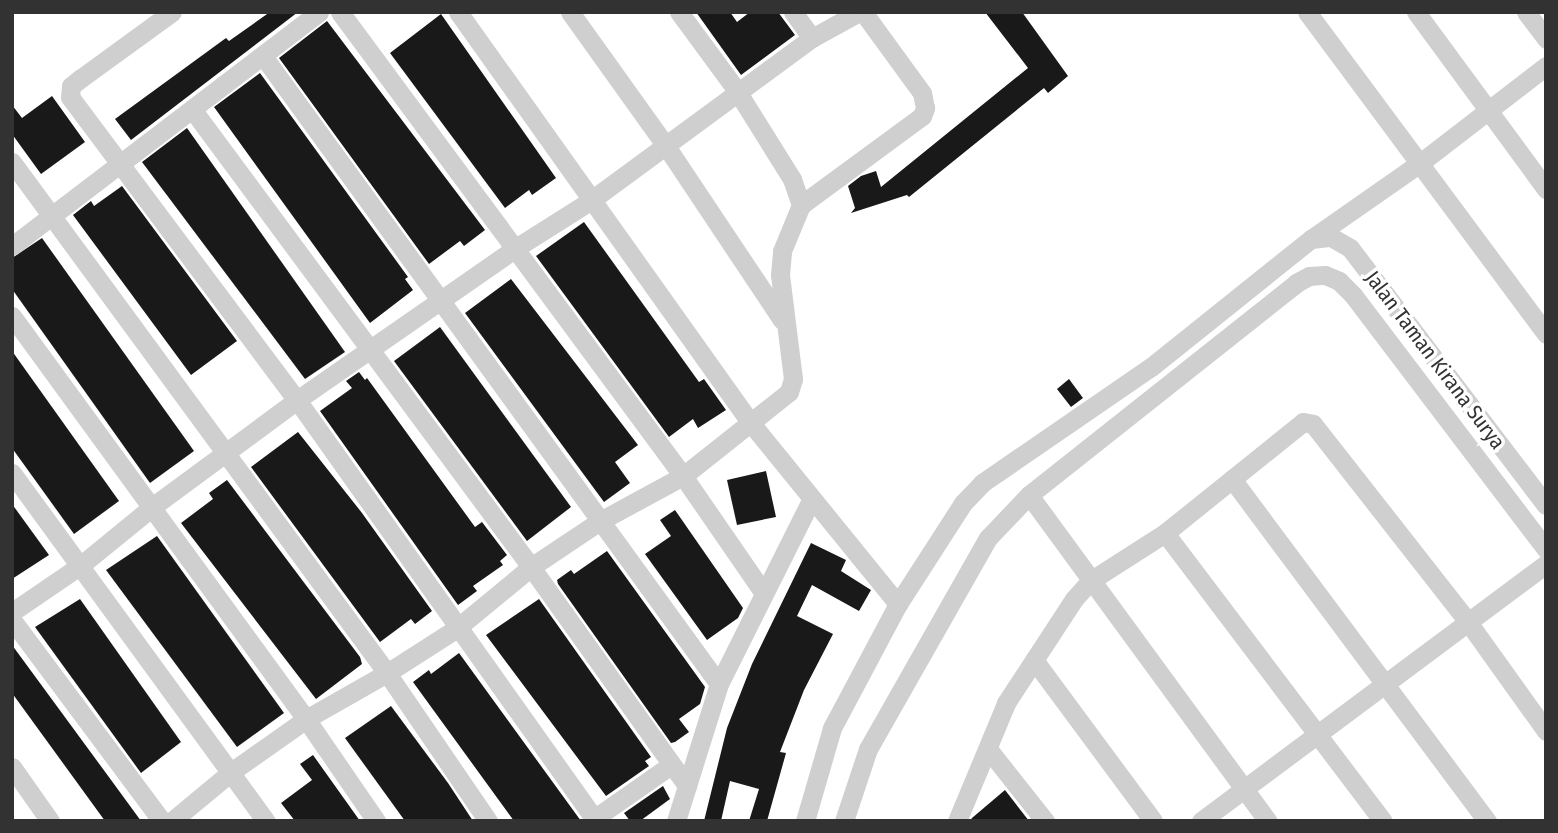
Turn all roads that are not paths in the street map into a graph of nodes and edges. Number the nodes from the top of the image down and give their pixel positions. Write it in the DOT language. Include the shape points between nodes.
graph roads {
  1 [pos="172,12"];
  2 [pos="319,12"];
  3 [pos="341,12"];
  4 [pos="457,12"];
  5 [pos="570,12"];
  6 [pos="679,12"];
  7 [pos="793,12"];
  8 [pos="862,12"];
  9 [pos="884,12"];
  10 [pos="1307,12"];
  11 [pos="1416,12"];
  12 [pos="1526,12"];
  13 [pos="812,38"];
  14 [pos="1546,39"];
  15 [pos="263,56"];
  16 [pos="1546,66"];
  17 [pos="737,91"];
  18 [pos="192,109"];
  19 [pos="1488,111"];
  20 [pos="666,146"];
  21 [pos="12,162"];
  22 [pos="1420,163"];
  23 [pos="120,164"];
  24 [pos="1546,189"];
  25 [pos="590,201"];
  26 [pos="802,205"];
  27 [pos="52,218"];
  28 [pos="1311,239"];
  29 [pos="12,246"];
  30 [pos="514,249"];
  31 [pos="441,301"];
  32 [pos="12,316"];
  33 [pos="785,324"];
  34 [pos="1546,334"];
  35 [pos="372,351"];
  36 [pos="297,400"];
  37 [pos="750,422"];
  38 [pos="226,454"];
  39 [pos="12,473"];
  40 [pos="683,476"];
  41 [pos="1232,479"];
  42 [pos="1029,495"];
  43 [pos="811,500"];
  44 [pos="1546,505"];
  45 [pos="152,507"];
  46 [pos="600,521"];
  47 [pos="1165,533"];
  48 [pos="1546,549"];
  49 [pos="1546,564"];
  50 [pos="81,565"];
  51 [pos="531,567"];
  52 [pos="1090,581"];
  53 [pos="763,592"];
  54 [pos="898,604"];
  55 [pos="12,612"];
  56 [pos="12,620"];
  57 [pos="1468,622"];
  58 [pos="457,628"];
  59 [pos="1034,660"];
  60 [pos="387,673"];
  61 [pos="1387,682"];
  62 [pos="719,684"];
  63 [pos="306,719"];
  64 [pos="1546,731"];
  65 [pos="1319,733"];
  66 [pos="988,749"];
  67 [pos="671,765"];
  68 [pos="12,767"];
  69 [pos="231,772"];
  70 [pos="687,786"];
  71 [pos="1244,788"];
  72 [pos="596,820"];
  73 [pos="50,821"];
  74 [pos="162,821"];
  75 [pos="172,821"];
  76 [pos="266,821"];
  77 [pos="376,821"];
  78 [pos="488,821"];
  79 [pos="676,821"];
  80 [pos="805,821"];
  81 [pos="844,821"];
  82 [pos="957,821"];
  83 [pos="1045,821"];
  84 [pos="1153,821"];
  85 [pos="1201,821"];
  86 [pos="1268,821"];
  87 [pos="1383,821"];
  88 [pos="1487,821"];
  1 -- 23 [label="street" via="71,86 70,97"];
  2 -- 15 [label="street"];
  3 -- 30 [label="street"];
  4 -- 25 [label="street"];
  5 -- 20 [label="street"];
  6 -- 17 [label="street"];
  7 -- 13 [label="street"];
  8 -- 9 [label="street" via="874,19"];
  8 -- 13 [label="street"];
  8 -- 26 [label="street" via="922,93 925,108 922,117"];
  10 -- 22 [label="street"];
  11 -- 19 [label="street"];
  12 -- 14 [label="street"];
  13 -- 17 [label="street"];
  15 -- 18 [label="street"];
  15 -- 31 [label="street"];
  16 -- 19 [label="street"];
  17 -- 20 [label="street"];
  17 -- 26 [label="street" via="792,179"];
  18 -- 23 [label="street"];
  18 -- 35 [label="street"];
  19 -- 22 [label="street"];
  19 -- 24 [label="street"];
  20 -- 25 [label="street"];
  20 -- 33 [label="street"];
  21 -- 27 [label="street"];
  22 -- 28 [label="street"];
  22 -- 34 [label="street"];
  23 -- 27 [label="street"];
  23 -- 36 [label="street"];
  25 -- 30 [label="street"];
  25 -- 37 [label="street"];
  26 -- 33 [label="street" via="782,251"];
  27 -- 29 [label="street"];
  27 -- 38 [label="street"];
  28 -- 44 [label="street, Jalan Taman Kirana Surya" via="1331,237 1350,248"];
  28 -- 54 [label="street" via="1151,367 982,483 949,520"];
  30 -- 31 [label="street"];
  30 -- 40 [label="street"];
  31 -- 35 [label="street"];
  31 -- 46 [label="street"];
  32 -- 45 [label="street"];
  33 -- 37 [label="street" via="793,379 789,392"];
  35 -- 36 [label="street"];
  35 -- 51 [label="street"];
  36 -- 38 [label="street"];
  36 -- 58 [label="street"];
  37 -- 40 [label="street"];
  37 -- 43 [label="street"];
  38 -- 45 [label="street"];
  38 -- 60 [label="street"];
  39 -- 50 [label="street"];
  40 -- 46 [label="street"];
  40 -- 53 [label="street"];
  41 -- 47 [label="street"];
  41 -- 57 [label="street" via="1303,422 1313,424"];
  41 -- 61 [label="street"];
  42 -- 48 [label="street, Jalan Taman Kirana Surya" via="1296,283 1325,275 1353,295"];
  42 -- 52 [label="street"];
  42 -- 81 [label="street" via="988,538 869,749"];
  43 -- 53 [label="street"];
  43 -- 54 [label="street"];
  45 -- 50 [label="street"];
  45 -- 63 [label="street"];
  46 -- 51 [label="street"];
  46 -- 62 [label="street"];
  47 -- 52 [label="street"];
  47 -- 65 [label="street"];
  49 -- 57 [label="street"];
  50 -- 55 [label="street"];
  50 -- 69 [label="street"];
  51 -- 58 [label="street"];
  51 -- 67 [label="street"];
  52 -- 59 [label="street"];
  52 -- 71 [label="street"];
  53 -- 62 [label="street"];
  54 -- 80 [label="street" via="832,728"];
  56 -- 74 [label="street"];
  57 -- 61 [label="street"];
  57 -- 64 [label="street"];
  58 -- 60 [label="street"];
  58 -- 72 [label="street"];
  59 -- 66 [label="street" via="1006,703"];
  59 -- 84 [label="street"];
  60 -- 63 [label="street"];
  60 -- 78 [label="street"];
  61 -- 65 [label="street"];
  61 -- 88 [label="street"];
  62 -- 70 [label="street"];
  63 -- 69 [label="street"];
  63 -- 77 [label="street"];
  65 -- 71 [label="street"];
  65 -- 87 [label="street"];
  66 -- 82 [label="street"];
  66 -- 83 [label="street"];
  67 -- 70 [label="street"];
  67 -- 72 [label="street"];
  68 -- 73 [label="street"];
  69 -- 75 [label="street"];
  69 -- 76 [label="street"];
  70 -- 79 [label="street"];
  71 -- 85 [label="street"];
  71 -- 86 [label="street"];
}
